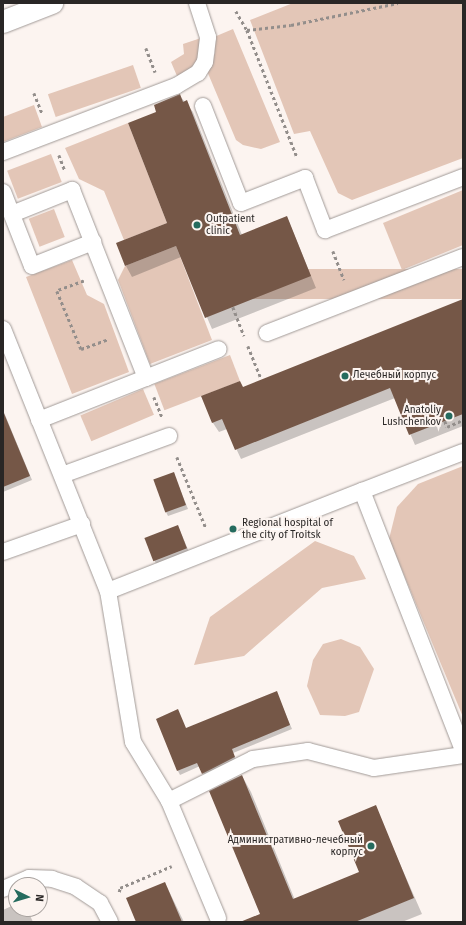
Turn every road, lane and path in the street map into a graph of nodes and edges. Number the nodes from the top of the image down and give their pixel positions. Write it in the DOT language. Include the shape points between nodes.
graph roads {
  1 [pos="52,3"];
  2 [pos="197,3"];
  3 [pos="398,3"];
  4 [pos="236,11"];
  5 [pos="3,22"];
  6 [pos="246,30"];
  7 [pos="203,106"];
  8 [pos="3,152"];
  9 [pos="463,177"];
  10 [pos="305,178"];
  11 [pos="3,192"];
  12 [pos="12,214"];
  13 [pos="325,230"];
  14 [pos="93,242"];
  15 [pos="463,257"];
  16 [pos="105,273"];
  17 [pos="352,300"];
  18 [pos="3,329"];
  19 [pos="128,331"];
  20 [pos="267,333"];
  21 [pos="220,349"];
  22 [pos="146,378"];
  23 [pos="39,420"];
  24 [pos="463,420"];
  25 [pos="445,421"];
  26 [pos="169,436"];
  27 [pos="463,452"];
  28 [pos="62,475"];
  29 [pos="362,491"];
  30 [pos="82,524"];
  31 [pos="213,548"];
  32 [pos="3,552"];
  33 [pos="108,591"];
  34 [pos="463,750"];
  35 [pos="463,756"];
  36 [pos="169,801"];
  37 [pos="194,856"];
  38 [pos="4,888"];
  39 [pos="119,895"];
  40 [pos="218,918"];
  41 [pos="110,922"];
  1 -- 5 [label="street"];
  2 -- 8 [label="lane" via="206,24 208,50 205,62 198,73 188,80"];
  3 -- 6 [label="path" via="291,25"];
  4 -- 6 [label="path"];
  6 -- 10 [label="path"];
  7 -- 10 [label="lane" via="241,203"];
  9 -- 13 [label="lane"];
  10 -- 13 [label="lane"];
  11 -- 12 [label="lane"];
  12 -- 14 [label="lane" via="72,190"];
  12 -- 14 [label="lane" via="32,266"];
  13 -- 17 [label="path"];
  14 -- 16 [label="lane"];
  15 -- 17 [label="lane"];
  16 -- 19 [label="lane"];
  16 -- 19 [label="path" via="57,291 81,349"];
  17 -- 20 [label="lane"];
  18 -- 23 [label="lane"];
  19 -- 22 [label="lane"];
  21 -- 22 [label="lane"];
  22 -- 23 [label="lane"];
  22 -- 26 [label="path"];
  23 -- 28 [label="lane"];
  24 -- 25 [label="path" via="448,427"];
  26 -- 28 [label="lane"];
  26 -- 31 [label="path"];
  27 -- 29 [label="lane"];
  28 -- 30 [label="lane"];
  29 -- 31 [label="lane"];
  29 -- 34 [label="lane"];
  30 -- 32 [label="lane"];
  30 -- 33 [label="lane"];
  31 -- 33 [label="lane"];
  33 -- 36 [label="lane" via="133,742"];
  35 -- 36 [label="lane" via="374,768 308,752 254,759"];
  36 -- 37 [label="lane"];
  37 -- 39 [label="path" via="120,888"];
  37 -- 40 [label="lane"];
  38 -- 41 [label="lane" via="29,878 52,879 76,886 100,903"];
}
